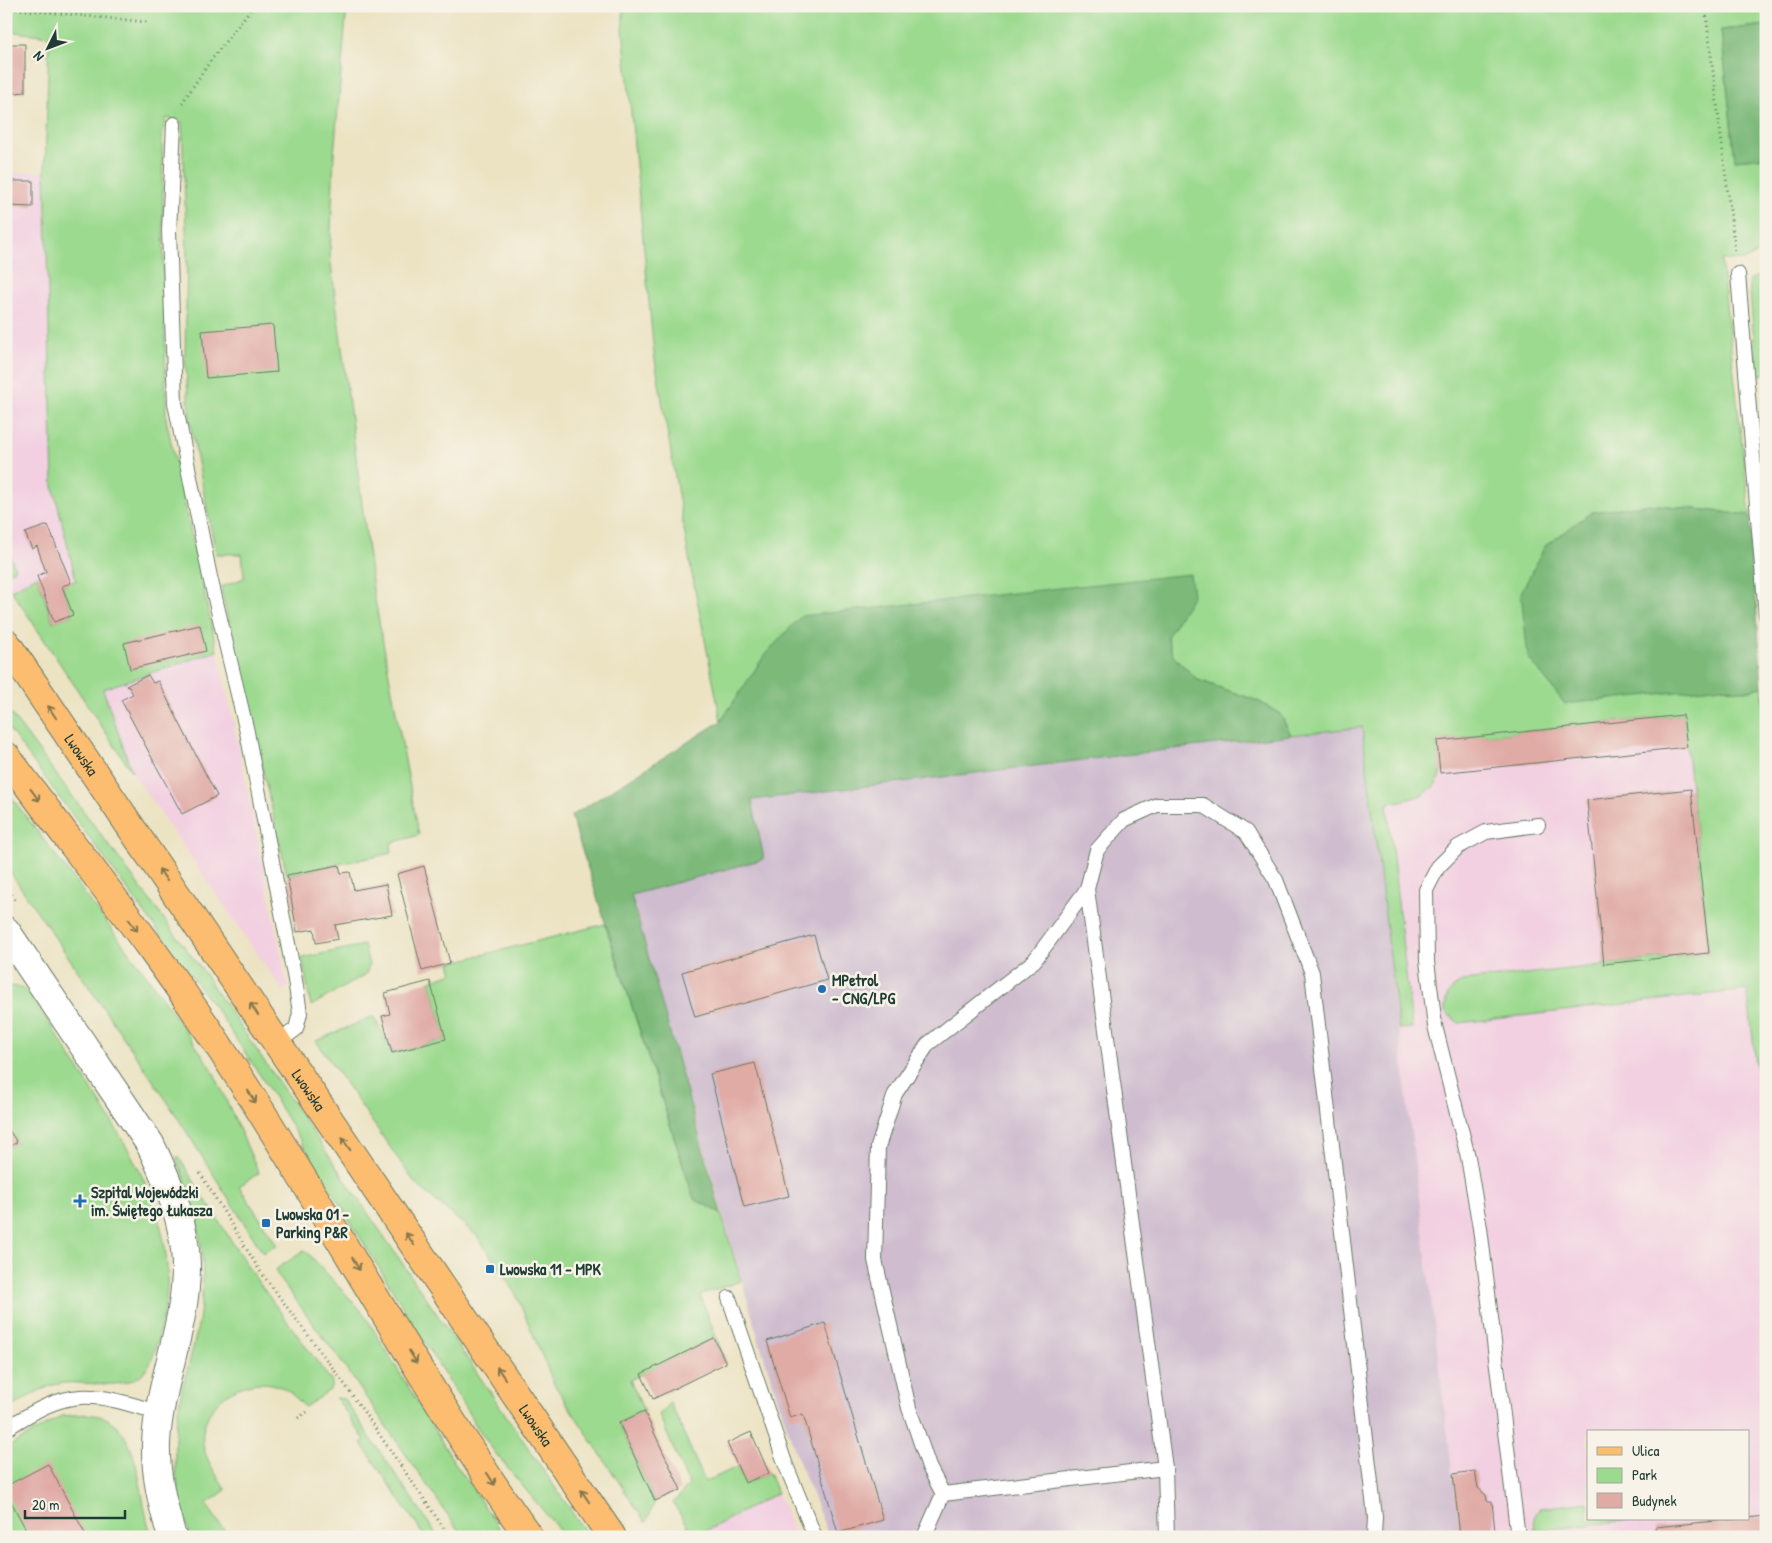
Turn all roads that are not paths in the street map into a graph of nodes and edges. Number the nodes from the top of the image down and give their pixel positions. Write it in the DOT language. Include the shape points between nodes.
graph roads {
  1 [pos="174,124"];
  2 [pos="1738,274"];
  3 [pos="1766,615"];
  4 [pos="6,643"];
  5 [pos="6,756"];
  6 [pos="1538,825"];
  7 [pos="1087,889"];
  8 [pos="11,947"];
  9 [pos="277,1043"];
  10 [pos="729,1298"];
  11 [pos="160,1413"];
  12 [pos="6,1429"];
  13 [pos="1165,1468"];
  14 [pos="944,1494"];
  15 [pos="172,1537"];
  16 [pos="529,1537"];
  17 [pos="612,1537"];
  18 [pos="815,1537"];
  19 [pos="924,1537"];
  20 [pos="1167,1537"];
  21 [pos="1374,1537"];
  22 [pos="1518,1537"];
  1 -- 9 [label="lane" via="169,231 175,402 210,577 247,732 295,980 300,1013 296,1029"];
  2 -- 3 [label="lane"];
  9 -- 4 [label="main road, Lwowska, one-way"];
  5 -- 16 [label="main road, one-way" via="159,959 226,1056"];
  6 -- 22 [label="lane" via="1486,832 1458,847 1438,867 1426,890 1427,961 1436,1026 1468,1157 1480,1228"];
  7 -- 13 [label="lane"];
  7 -- 14 [label="lane" via="1034,961 928,1044 895,1094 878,1146 875,1260 908,1408 929,1467"];
  7 -- 21 [label="lane" via="1097,850 1124,820 1157,805 1204,806 1246,832 1276,880 1312,973 1375,1517"];
  8 -- 11 [label="street" via="150,1144 166,1177 177,1212 186,1262 184,1301"];
  17 -- 9 [label="main road, Lwowska, one-way"];
  10 -- 18 [label="lane" via="785,1463"];
  11 -- 12 [label="lane" via="118,1400 90,1396 62,1399 36,1410"];
  11 -- 15 [label="street" via="157,1472 162,1506"];
  13 -- 14 [label="lane"];
  13 -- 20 [label="lane"];
  14 -- 19 [label="lane"];
}
